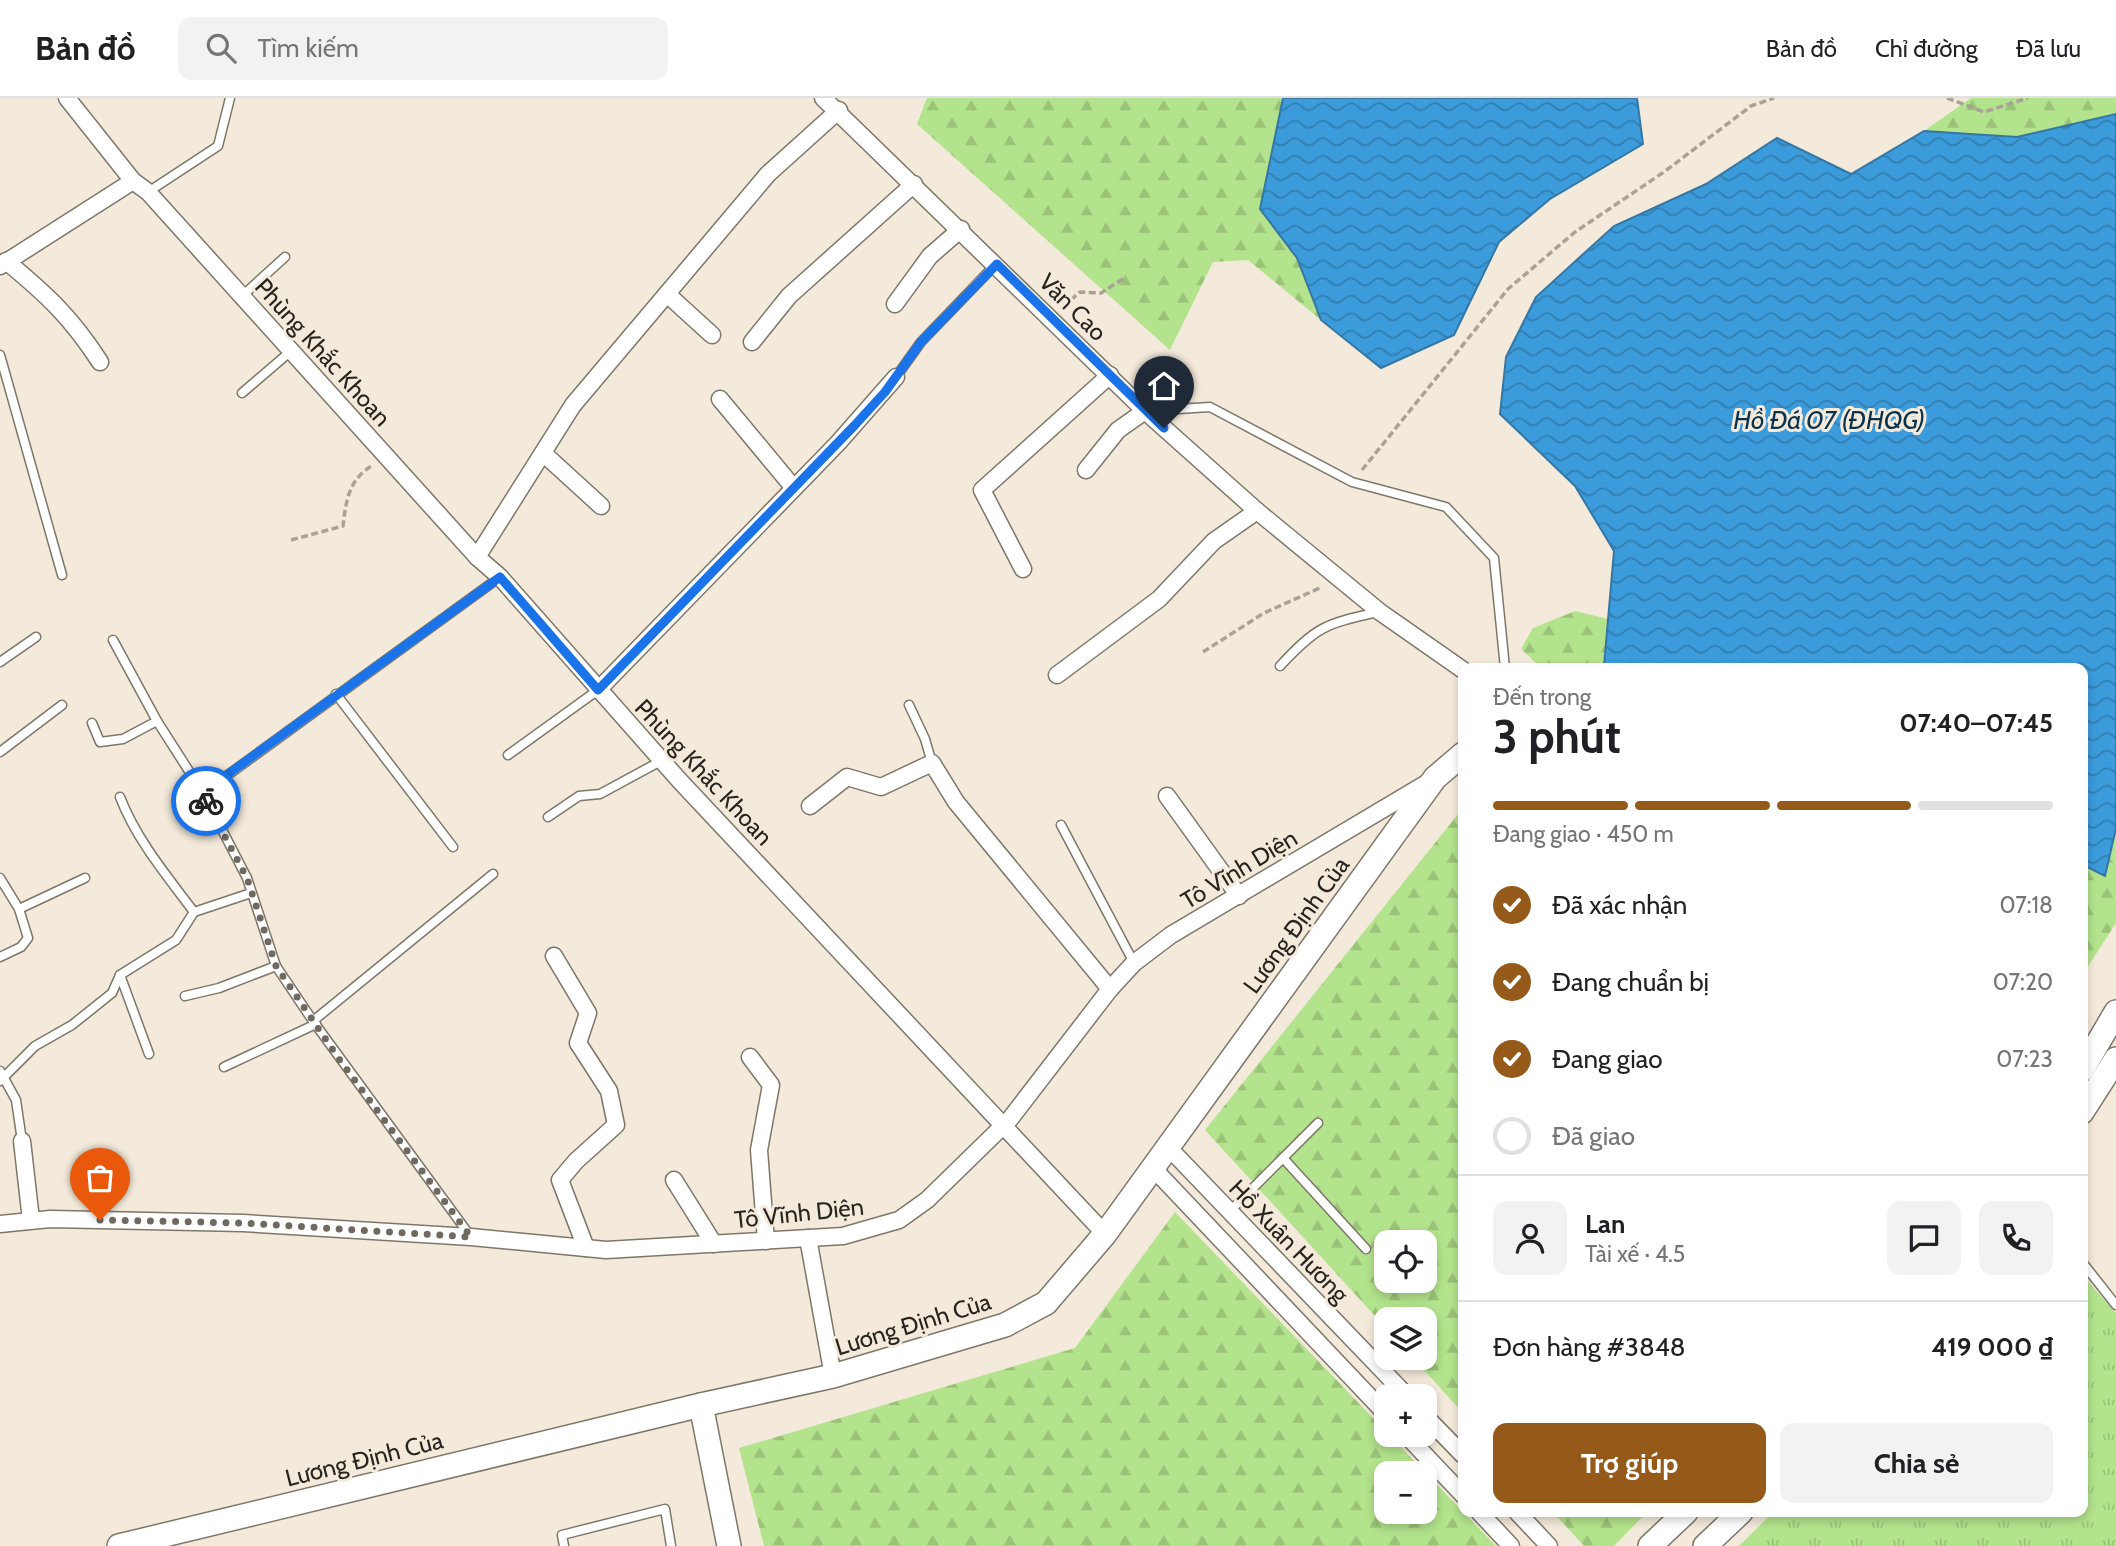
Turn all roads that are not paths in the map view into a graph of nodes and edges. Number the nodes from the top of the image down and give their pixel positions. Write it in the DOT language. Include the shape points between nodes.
graph roads {
  1 [pos="67,98"];
  2 [pos="230,98"];
  3 [pos="823,98"];
  4 [pos="839,110"];
  5 [pos="133,181"];
  6 [pos="915,184"];
  7 [pos="148,192"];
  8 [pos="961,229"];
  9 [pos="285,257"];
  10 [pos="3,263"];
  11 [pos="997,264"];
  12 [pos="667,294"];
  13 [pos="242,296"];
  14 [pos="895,304"];
  15 [pos="712,335"];
  16 [pos="752,342"];
  17 [pos="291,351"];
  18 [pos="0,355"];
  19 [pos="100,362"];
  20 [pos="1110,375"];
  21 [pos="896,377"];
  22 [pos="242,393"];
  23 [pos="720,399"];
  24 [pos="1145,411"];
  25 [pos="543,453"];
  26 [pos="1086,470"];
  27 [pos="793,487"];
  28 [pos="601,506"];
  29 [pos="1257,511"];
  30 [pos="477,557"];
  31 [pos="1023,569"];
  32 [pos="62,575"];
  33 [pos="500,577"];
  34 [pos="1380,611"];
  35 [pos="36,637"];
  36 [pos="113,640"];
  37 [pos="0,662"];
  38 [pos="1505,663"];
  39 [pos="1280,666"];
  40 [pos="1458,666"];
  41 [pos="1057,675"];
  42 [pos="598,690"];
  43 [pos="336,694"];
  44 [pos="62,705"];
  45 [pos="909,705"];
  46 [pos="157,720"];
  47 [pos="92,723"];
  48 [pos="0,752"];
  49 [pos="508,755"];
  50 [pos="1458,758"];
  51 [pos="662,761"];
  52 [pos="932,763"];
  53 [pos="1435,778"];
  54 [pos="202,793"];
  55 [pos="1167,796"];
  56 [pos="120,797"];
  57 [pos="810,806"];
  58 [pos="548,817"];
  59 [pos="1060,825"];
  60 [pos="453,847"];
  61 [pos="493,874"];
  62 [pos="0,878"];
  63 [pos="85,878"];
  64 [pos="251,893"];
  65 [pos="1239,896"];
  66 [pos="19,909"];
  67 [pos="194,912"];
  68 [pos="554,956"];
  69 [pos="0,957"];
  70 [pos="1134,963"];
  71 [pos="276,966"];
  72 [pos="120,975"];
  73 [pos="1110,989"];
  74 [pos="185,996"];
  75 [pos="2116,1012"];
  76 [pos="315,1023"];
  77 [pos="149,1054"];
  78 [pos="750,1057"];
  79 [pos="2088,1060"];
  80 [pos="224,1067"];
  81 [pos="2113,1073"];
  82 [pos="1,1077"];
  83 [pos="2088,1104"];
  84 [pos="1318,1123"];
  85 [pos="1003,1126"];
  86 [pos="22,1141"];
  87 [pos="1168,1147"];
  88 [pos="1283,1158"];
  89 [pos="1153,1168"];
  90 [pos="674,1180"];
  91 [pos="1230,1211"];
  92 [pos="31,1220"];
  93 [pos="0,1224"];
  94 [pos="1105,1234"];
  95 [pos="471,1237"];
  96 [pos="808,1238"];
  97 [pos="766,1241"];
  98 [pos="714,1244"];
  99 [pos="586,1248"];
  100 [pos="1366,1249"];
  101 [pos="2088,1270"];
  102 [pos="2116,1305"];
  103 [pos="833,1376"];
  104 [pos="1396,1384"];
  105 [pos="1374,1401"];
  106 [pos="701,1405"];
  107 [pos="1437,1428"];
  108 [pos="1417,1447"];
  109 [pos="1458,1450"];
  110 [pos="1458,1490"];
  111 [pos="1484,1517"];
  112 [pos="1522,1517"];
  113 [pos="1680,1517"];
  114 [pos="1736,1517"];
  115 [pos="119,1546"];
  116 [pos="564,1546"];
  117 [pos="671,1546"];
  118 [pos="729,1546"];
  119 [pos="1511,1546"];
  120 [pos="1549,1546"];
  121 [pos="1650,1546"];
  122 [pos="1705,1546"];
  1 -- 5 [label="street, Phùng Khắc Khoan"];
  2 -- 7 [label="lane" via="218,146"];
  3 -- 4 [label="street, Văn Cao"];
  4 -- 6 [label="street, Văn Cao"];
  4 -- 12 [label="street" via="768,174"];
  5 -- 7 [label="street, Phùng Khắc Khoan"];
  5 -- 10 [label="street"];
  6 -- 8 [label="street, Văn Cao"];
  6 -- 16 [label="street" via="789,296"];
  7 -- 13 [label="street, Phùng Khắc Khoan"];
  8 -- 11 [label="street, Văn Cao"];
  8 -- 14 [label="street" via="930,256"];
  9 -- 13 [label="lane"];
  10 -- 19 [label="street" via="51,298 75,323"];
  11 -- 20 [label="street, Văn Cao"];
  11 -- 21 [label="lane" via="921,342"];
  12 -- 15 [label="street"];
  12 -- 25 [label="street" via="572,405"];
  13 -- 17 [label="street, Phùng Khắc Khoan"];
  17 -- 22 [label="lane"];
  17 -- 30 [label="street, Phùng Khắc Khoan"];
  18 -- 32 [label="lane"];
  20 -- 24 [label="street, Văn Cao"];
  20 -- 31 [label="street" via="982,489"];
  21 -- 27 [label="street"];
  23 -- 27 [label="street"];
  24 -- 26 [label="street" via="1118,430"];
  24 -- 29 [label="street, Văn Cao"];
  24 -- 38 [label="lane" via="1210,407 1352,482 1446,507 1494,558"];
  25 -- 28 [label="street"];
  25 -- 30 [label="street"];
  27 -- 42 [label="street"];
  29 -- 34 [label="street, Văn Cao"];
  29 -- 41 [label="street" via="1214,541 1159,599"];
  30 -- 33 [label="street, Phùng Khắc Khoan"];
  33 -- 42 [label="street, Phùng Khắc Khoan"];
  33 -- 43 [label="lane"];
  34 -- 39 [label="lane" via="1328,624 1304,640"];
  34 -- 40 [label="street, Văn Cao"];
  35 -- 37 [label="lane"];
  36 -- 46 [label="lane"];
  42 -- 49 [label="lane"];
  42 -- 51 [label="street, Phùng Khắc Khoan"];
  43 -- 54 [label="lane"];
  43 -- 60 [label="lane"];
  44 -- 48 [label="lane"];
  45 -- 52 [label="lane"];
  46 -- 47 [label="lane" via="123,739 100,742"];
  46 -- 54 [label="lane"];
  50 -- 53 [label="street, Lương Định Của"];
  51 -- 58 [label="lane" via="600,794 579,796"];
  51 -- 85 [label="street, Phùng Khắc Khoan"];
  52 -- 57 [label="street" via="881,787 847,777"];
  52 -- 73 [label="street" via="956,802"];
  53 -- 65 [label="street, Tô Vĩnh Diện"];
  53 -- 87 [label="street, Lương Định Của"];
  54 -- 64 [label="lane"];
  55 -- 65 [label="street"];
  56 -- 67 [label="lane" via="160,867"];
  59 -- 70 [label="lane"];
  61 -- 76 [label="lane"];
  62 -- 66 [label="lane"];
  63 -- 66 [label="lane"];
  64 -- 67 [label="lane"];
  64 -- 71 [label="lane"];
  65 -- 70 [label="street, Tô Vĩnh Diện" via="1171,935"];
  66 -- 69 [label="lane" via="27,942"];
  67 -- 72 [label="lane" via="176,940"];
  68 -- 99 [label="street" via="588,1013 578,1042 609,1091 616,1125 560,1180"];
  70 -- 73 [label="street, Tô Vĩnh Diện"];
  71 -- 74 [label="lane"];
  71 -- 76 [label="lane"];
  72 -- 77 [label="lane"];
  72 -- 82 [label="lane" via="112,993 72,1026 35,1045"];
  73 -- 85 [label="street, Tô Vĩnh Diện"];
  75 -- 79 [label="street"];
  76 -- 80 [label="lane"];
  76 -- 95 [label="lane"];
  78 -- 97 [label="street" via="771,1085 759,1150"];
  81 -- 83 [label="street"];
  82 -- 86 [label="lane" via="16,1100"];
  84 -- 88 [label="lane"];
  85 -- 94 [label="street, Phùng Khắc Khoan"];
  85 -- 96 [label="street, Tô Vĩnh Diện" via="927,1200 899,1220 872,1230"];
  86 -- 92 [label="street"];
  87 -- 89 [label="street, Lương Định Của"];
  87 -- 91 [label="street, Hồ Xuân Hương"];
  88 -- 91 [label="lane"];
  88 -- 100 [label="lane"];
  89 -- 94 [label="street, Lương Định Của"];
  89 -- 105 [label="street, Hồ Xuân Hương"];
  90 -- 98 [label="street"];
  91 -- 104 [label="street, Hồ Xuân Hương"];
  92 -- 93 [label="street, Tô Vĩnh Diện"];
  92 -- 95 [label="street, Tô Vĩnh Diện" via="243,1223"];
  94 -- 103 [label="street, Lương Định Của" via="1046,1303 1005,1325"];
  95 -- 99 [label="street, Tô Vĩnh Diện"];
  96 -- 97 [label="street, Tô Vĩnh Diện"];
  96 -- 103 [label="street"];
  97 -- 98 [label="street, Tô Vĩnh Diện"];
  98 -- 99 [label="street, Tô Vĩnh Diện"];
  101 -- 102 [label="lane"];
  103 -- 106 [label="street, Lương Định Của"];
  106 -- 115 [label="street, Lương Định Của"];
  106 -- 118 [label="street"];
  107 -- 109 [label="street"];
  108 -- 110 [label="street"];
  111 -- 119 [label="street"];
  112 -- 120 [label="street"];
  113 -- 121 [label="street"];
  114 -- 122 [label="street"];
  116 -- 117 [label="lane" via="562,1535 665,1509"];
}
